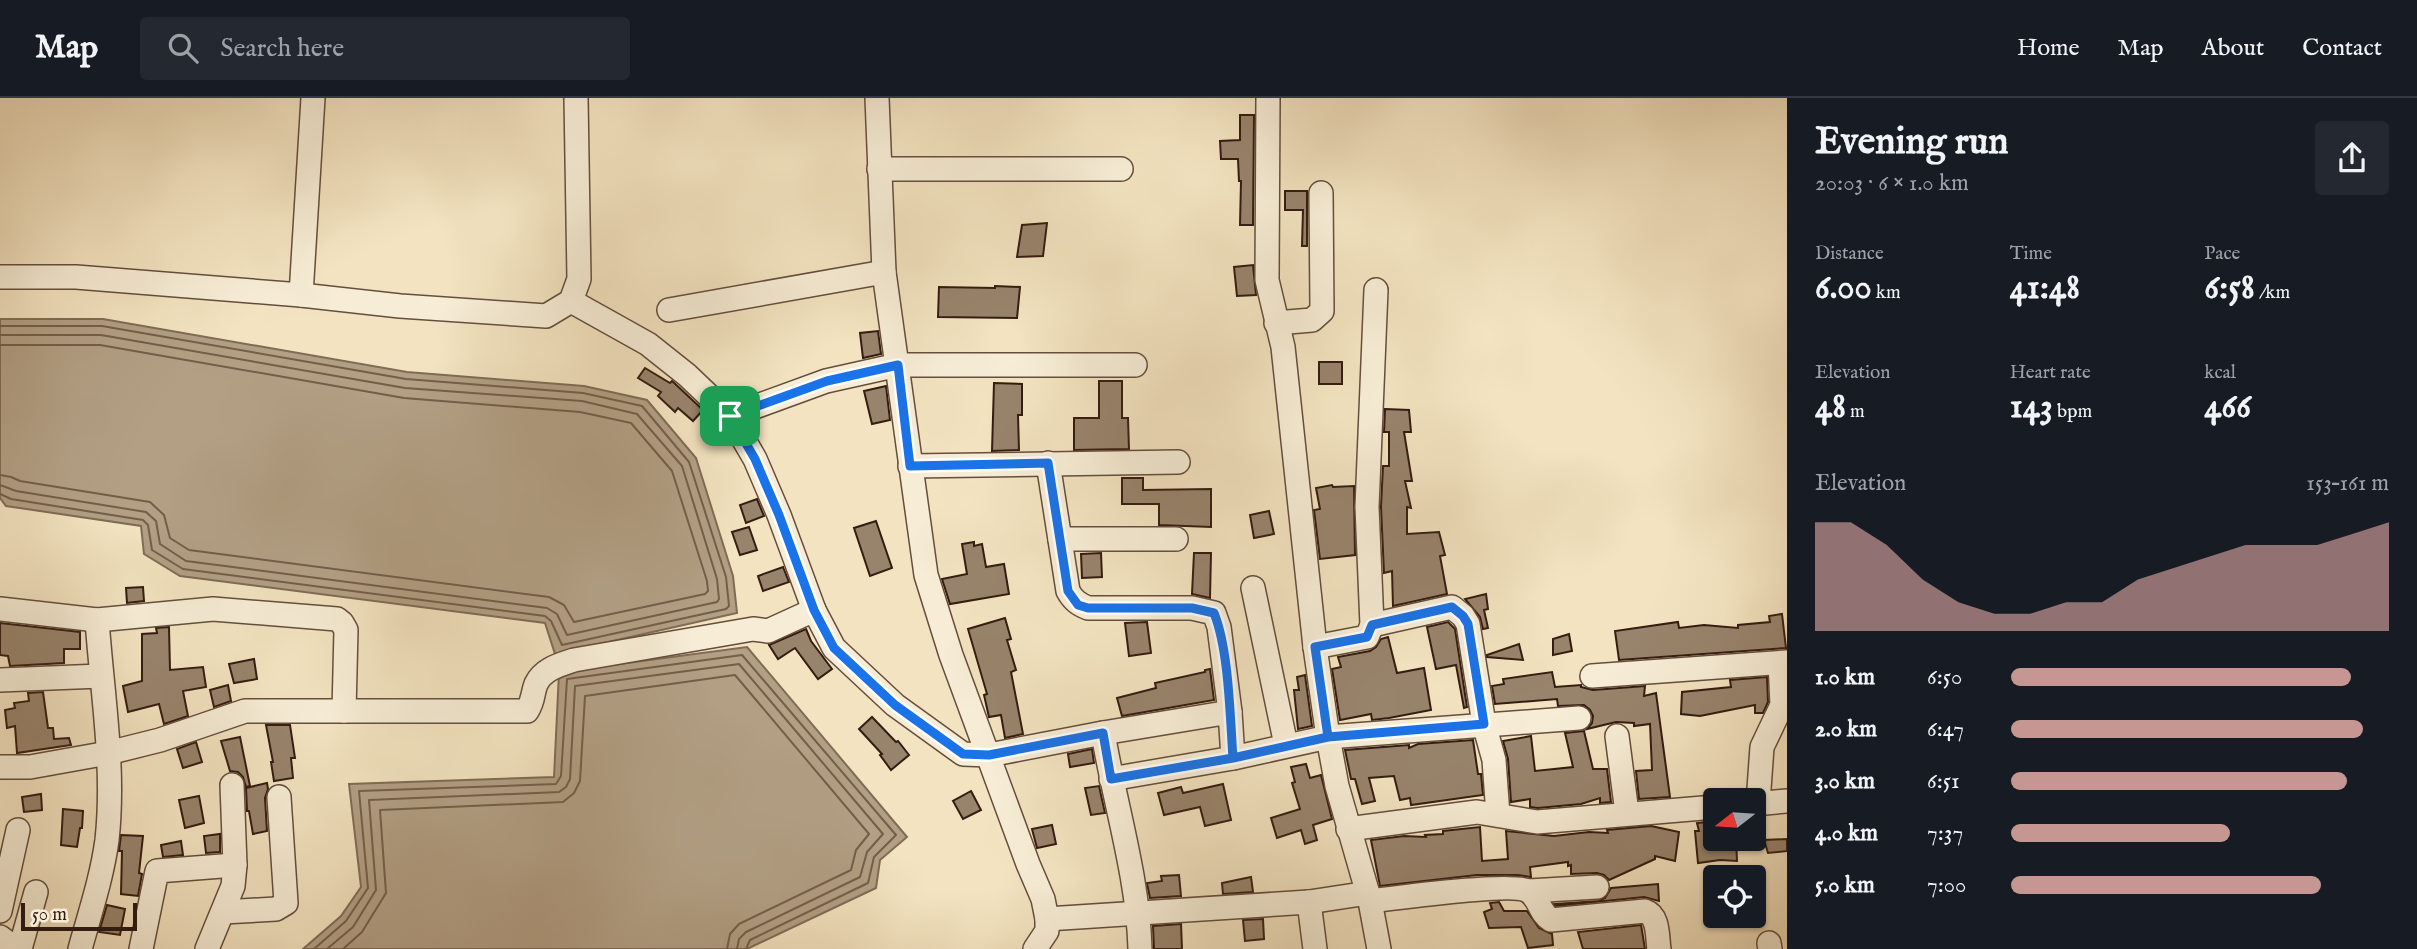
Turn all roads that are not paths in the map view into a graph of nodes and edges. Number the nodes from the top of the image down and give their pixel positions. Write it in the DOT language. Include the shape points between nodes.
graph roads {
  1 [pos="313,98"];
  2 [pos="576,98"];
  3 [pos="877,98"];
  4 [pos="1268,98"];
  5 [pos="879,169"];
  6 [pos="1121,169"];
  7 [pos="1321,193"];
  8 [pos="884,272"];
  9 [pos="0,277"];
  10 [pos="1376,290"];
  11 [pos="301,295"];
  12 [pos="571,301"];
  13 [pos="669,310"];
  14 [pos="1276,323"];
  15 [pos="898,365"];
  16 [pos="1135,365"];
  17 [pos="730,416"];
  18 [pos="1048,463"];
  19 [pos="1178,463"];
  20 [pos="910,466"];
  21 [pos="1060,539"];
  22 [pos="1176,539"];
  23 [pos="1253,588"];
  24 [pos="0,609"];
  25 [pos="814,610"];
  26 [pos="97,620"];
  27 [pos="1372,625"];
  28 [pos="1315,647"];
  29 [pos="1783,662"];
  30 [pos="101,676"];
  31 [pos="1592,676"];
  32 [pos="0,680"];
  33 [pos="344,711"];
  34 [pos="1230,712"];
  35 [pos="1579,718"];
  36 [pos="1484,724"];
  37 [pos="1103,733"];
  38 [pos="1617,736"];
  39 [pos="1328,737"];
  40 [pos="1286,745"];
  41 [pos="108,753"];
  42 [pos="989,755"];
  43 [pos="1233,758"];
  44 [pos="0,767"];
  45 [pos="1111,779"];
  46 [pos="232,785"];
  47 [pos="1758,788"];
  48 [pos="279,797"];
  49 [pos="1787,801"];
  50 [pos="1766,802"];
  51 [pos="1703,808"];
  52 [pos="1627,813"];
  53 [pos="1498,815"];
  54 [pos="1348,828"];
  55 [pos="18,830"];
  56 [pos="235,865"];
  57 [pos="1597,887"];
  58 [pos="1529,891"];
  59 [pos="36,892"];
  60 [pos="1369,897"];
  61 [pos="1310,902"];
  62 [pos="0,911"];
  63 [pos="223,912"];
  64 [pos="1139,913"];
  65 [pos="1047,919"];
  66 [pos="0,937"];
  67 [pos="18,949"];
  68 [pos="80,949"];
  69 [pos="141,949"];
  70 [pos="207,949"];
  71 [pos="1035,949"];
  72 [pos="1140,949"];
  73 [pos="1315,949"];
  74 [pos="1379,949"];
  75 [pos="1659,949"];
  1 -- 11 [label="street"];
  2 -- 12 [label="street" via="579,279"];
  3 -- 5 [label="street"];
  4 -- 14 [label="street" via="1266,254"];
  5 -- 6 [label="street"];
  5 -- 8 [label="street"];
  7 -- 14 [label="street" via="1322,311 1312,320"];
  8 -- 13 [label="street"];
  8 -- 15 [label="street"];
  9 -- 11 [label="street" via="76,277"];
  10 -- 27 [label="street" via="1367,506"];
  11 -- 12 [label="street" via="546,316"];
  12 -- 17 [label="street" via="648,344"];
  14 -- 28 [label="street" via="1283,347"];
  15 -- 16 [label="street"];
  15 -- 17 [label="street" via="827,381"];
  15 -- 20 [label="street"];
  17 -- 25 [label="street" via="755,459"];
  18 -- 19 [label="street"];
  18 -- 20 [label="street"];
  18 -- 21 [label="street"];
  20 -- 42 [label="street" via="926,575"];
  21 -- 22 [label="street"];
  21 -- 34 [label="street" via="1068,591 1078,605 1192,608 1214,613"];
  23 -- 40 [label="street"];
  24 -- 26 [label="street"];
  25 -- 33 [label="street" via="768,631 753,629 555,666 536,684 527,711"];
  25 -- 42 [label="street" via="834,648 895,705 963,754"];
  26 -- 30 [label="street"];
  26 -- 33 [label="street" via="213,609 337,619 346,630"];
  27 -- 28 [label="street" via="1367,637"];
  27 -- 36 [label="street" via="1452,607 1457,610 1468,624"];
  28 -- 39 [label="street"];
  29 -- 31 [label="street"];
  29 -- 47 [label="street" via="1782,705 1762,747"];
  30 -- 32 [label="street"];
  30 -- 41 [label="street"];
  33 -- 41 [label="street" via="245,711"];
  34 -- 37 [label="street"];
  34 -- 43 [label="street"];
  35 -- 36 [label="street"];
  36 -- 39 [label="street"];
  36 -- 53 [label="street" via="1494,760"];
  37 -- 42 [label="street"];
  37 -- 45 [label="street"];
  38 -- 52 [label="street"];
  39 -- 40 [label="street"];
  39 -- 54 [label="street"];
  40 -- 43 [label="street"];
  41 -- 44 [label="street"];
  41 -- 68 [label="street" via="103,866"];
  42 -- 65 [label="street"];
  43 -- 45 [label="street"];
  45 -- 64 [label="street"];
  46 -- 56 [label="street"];
  48 -- 63 [label="street" via="286,903 276,909"];
  49 -- 50 [label="street"];
  51 -- 52 [label="street"];
  52 -- 53 [label="street" via="1537,822"];
  53 -- 54 [label="street" via="1477,812"];
  54 -- 60 [label="street"];
  55 -- 62 [label="street"];
  56 -- 63 [label="street"];
  56 -- 69 [label="street" via="157,871"];
  57 -- 58 [label="street"];
  58 -- 60 [label="street"];
  58 -- 75 [label="street" via="1551,920 1650,912"];
  59 -- 67 [label="street"];
  60 -- 61 [label="street"];
  60 -- 74 [label="street"];
  61 -- 64 [label="street"];
  61 -- 73 [label="street"];
  63 -- 70 [label="street"];
  64 -- 65 [label="street"];
  64 -- 72 [label="street"];
  65 -- 71 [label="street" via="1046,931"];
  66 -- 67 [label="street"];
}
